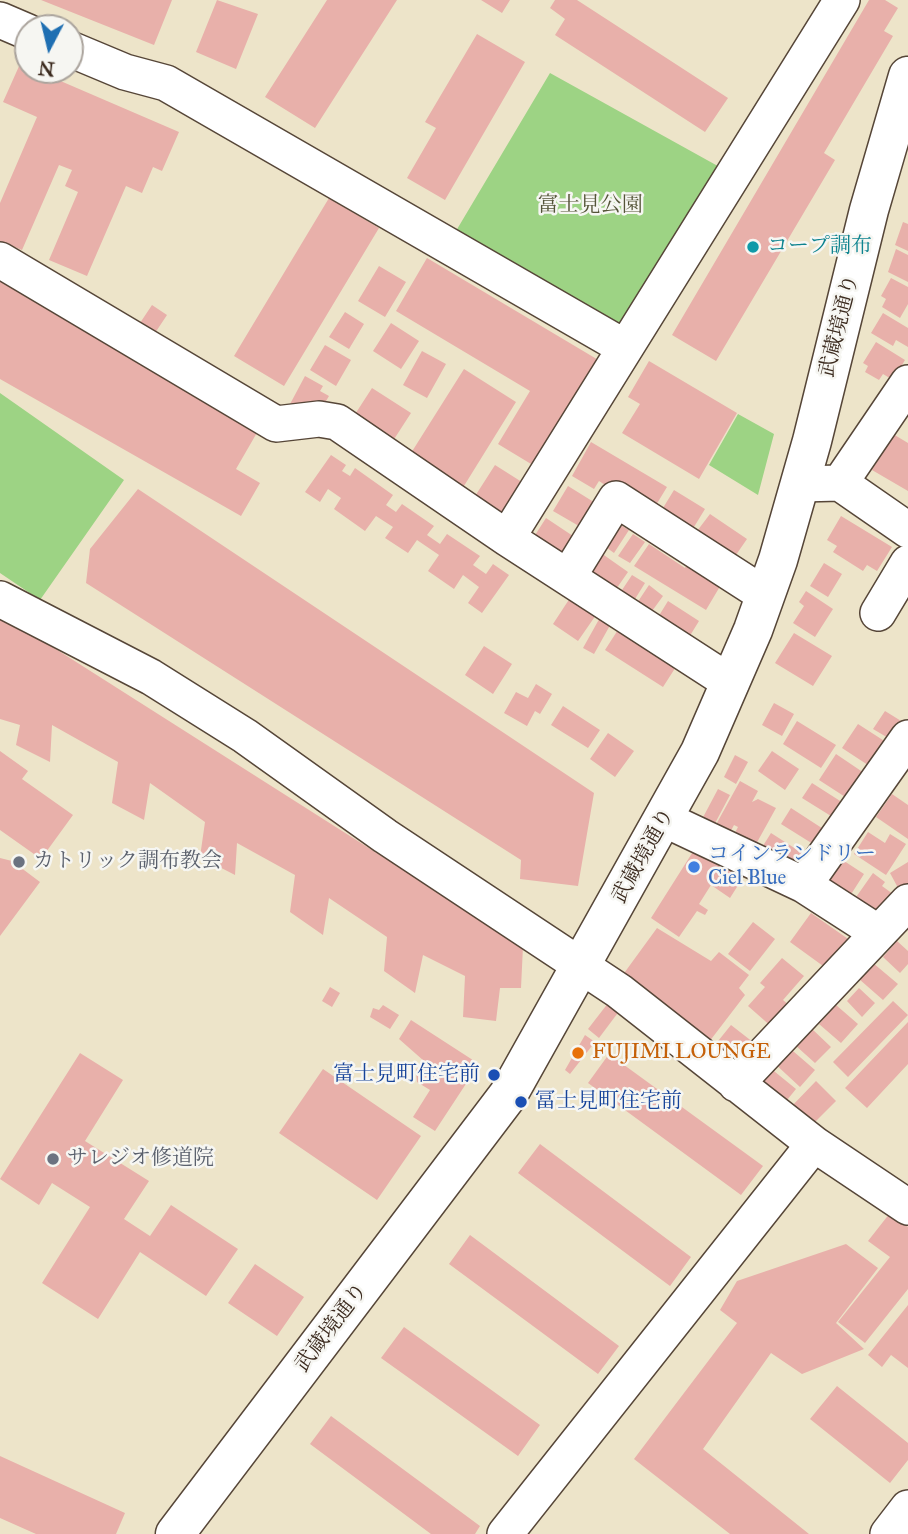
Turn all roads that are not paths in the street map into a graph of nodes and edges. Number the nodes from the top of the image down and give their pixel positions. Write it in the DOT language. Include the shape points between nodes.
graph roads {
  1 [pos="842,0"];
  2 [pos="84,55"];
  3 [pos="908,76"];
  4 [pos="0,260"];
  5 [pos="624,347"];
  6 [pos="908,383"];
  7 [pos="840,483"];
  8 [pos="800,484"];
  9 [pos="908,530"];
  10 [pos="507,538"];
  11 [pos="908,563"];
  12 [pos="568,577"];
  13 [pos="765,595"];
  14 [pos="0,599"];
  15 [pos="878,612"];
  16 [pos="731,683"];
  17 [pos="908,738"];
  18 [pos="664,819"];
  19 [pos="804,885"];
  20 [pos="908,902"];
  21 [pos="877,932"];
  22 [pos="582,967"];
  23 [pos="736,1084"];
  24 [pos="814,1144"];
  25 [pos="908,1207"];
  26 [pos="908,1508"];
  27 [pos="175,1534"];
  28 [pos="505,1534"];
  29 [pos="888,1534"];
  1 -- 5 [label="street"];
  2 -- 5 [label="street" via="166,83"];
  3 -- 8 [label="main road, 武蔵境通り"];
  4 -- 10 [label="street" via="276,424 319,419 337,422"];
  5 -- 10 [label="street"];
  6 -- 7 [label="street"];
  7 -- 8 [label="street"];
  7 -- 9 [label="street"];
  8 -- 13 [label="main road, 武蔵境通り"];
  10 -- 12 [label="street"];
  11 -- 15 [label="street"];
  12 -- 13 [label="street" via="616,499"];
  12 -- 16 [label="street"];
  13 -- 16 [label="main road, 武蔵境通り"];
  14 -- 22 [label="street" via="151,677 245,736"];
  16 -- 18 [label="main road, 武蔵境通り"];
  17 -- 19 [label="street"];
  18 -- 19 [label="street"];
  18 -- 22 [label="main road, 武蔵境通り"];
  19 -- 21 [label="street"];
  20 -- 21 [label="street"];
  21 -- 23 [label="street"];
  22 -- 23 [label="street"];
  22 -- 27 [label="main road, 武蔵境通り" via="509,1095"];
  23 -- 24 [label="street"];
  24 -- 25 [label="street"];
  24 -- 28 [label="street"];
  26 -- 29 [label="street"];
}
